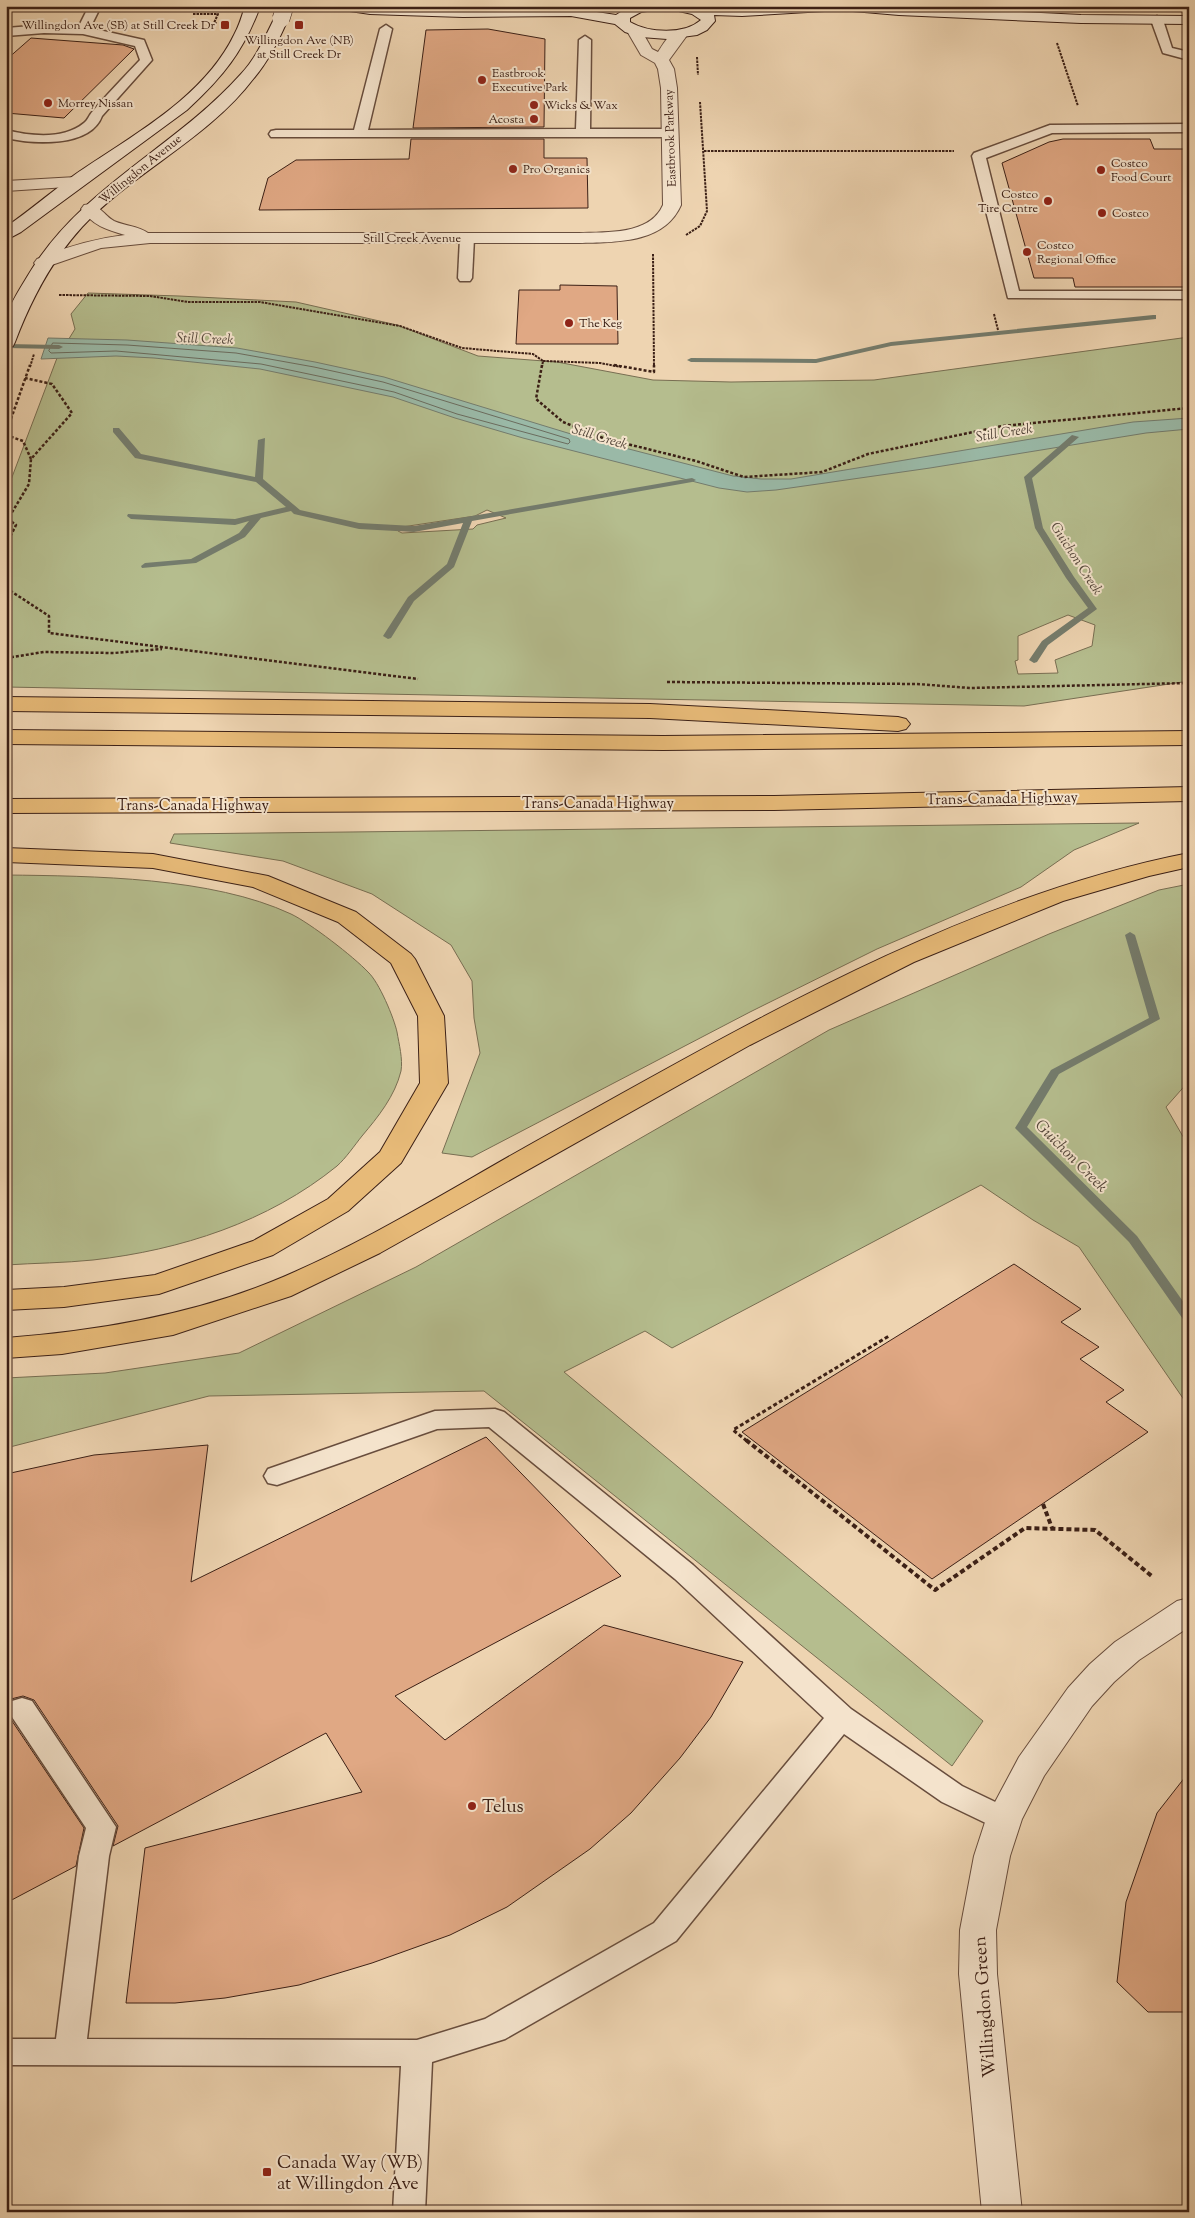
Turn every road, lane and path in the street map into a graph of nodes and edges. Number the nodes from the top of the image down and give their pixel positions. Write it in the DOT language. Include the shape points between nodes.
graph roads {
  1 [pos="95,6"];
  2 [pos="267,6"];
  3 [pos="604,6"];
  4 [pos="654,6"];
  5 [pos="675,6"];
  6 [pos="352,7"];
  7 [pos="648,7"];
  8 [pos="696,10"];
  9 [pos="899,12"];
  10 [pos="252,13"];
  11 [pos="283,13"];
  12 [pos="193,14"];
  13 [pos="1157,20"];
  14 [pos="1189,20"];
  15 [pos="622,21"];
  16 [pos="220,23"];
  17 [pos="706,26"];
  18 [pos="386,29"];
  19 [pos="83,30"];
  20 [pos="635,30"];
  21 [pos="6,32"];
  22 [pos="680,34"];
  23 [pos="585,40"];
  24 [pos="1057,43"];
  25 [pos="697,56"];
  26 [pos="1189,56"];
  27 [pos="661,60"];
  28 [pos="698,79"];
  29 [pos="700,99"];
  30 [pos="1081,114"];
  31 [pos="1189,128"];
  32 [pos="670,133"];
  33 [pos="6,134"];
  34 [pos="276,134"];
  35 [pos="360,134"];
  36 [pos="583,134"];
  37 [pos="704,151"];
  38 [pos="960,151"];
  39 [pos="76,182"];
  40 [pos="6,186"];
  41 [pos="90,209"];
  42 [pos="669,216"];
  43 [pos="698,229"];
  44 [pos="6,235"];
  45 [pos="150,238"];
  46 [pos="467,238"];
  47 [pos="653,246"];
  48 [pos="44,263"];
  49 [pos="465,278"];
  50 [pos="58,295"];
  51 [pos="1189,295"];
  52 [pos="993,306"];
  53 [pos="998,330"];
  54 [pos="7,339"];
  55 [pos="543,361"];
  56 [pos="32,362"];
  57 [pos="25,378"];
  58 [pos="1189,408"];
  59 [pos="6,434"];
  60 [pos="30,459"];
  61 [pos="6,545"];
  62 [pos="6,588"];
  63 [pos="170,648"];
  64 [pos="6,658"];
  65 [pos="426,680"];
  66 [pos="664,682"];
  67 [pos="1189,683"];
  68 [pos="6,704"];
  69 [pos="6,737"];
  70 [pos="1162,738"];
  71 [pos="1189,738"];
  72 [pos="1189,794"];
  73 [pos="6,806"];
  74 [pos="6,855"];
  75 [pos="1189,860"];
  76 [pos="6,1300"];
  77 [pos="890,1336"];
  78 [pos="6,1348"];
  79 [pos="277,1476"];
  80 [pos="1043,1504"];
  81 [pos="1052,1528"];
  82 [pos="1153,1577"];
  83 [pos="1187,1614"];
  84 [pos="22,1709"];
  85 [pos="841,1717"];
  86 [pos="1004,1819"];
  87 [pos="6,2052"];
  88 [pos="70,2052"];
  89 [pos="416,2053"];
  90 [pos="409,2212"];
  91 [pos="1002,2212"];
  1 -- 19 [label="lane"];
  2 -- 6 [label="street"];
  3 -- 7 [label="street"];
  4 -- 7 [label="street"];
  5 -- 8 [label="street"];
  6 -- 15 [label="street" via="462,13 571,12"];
  7 -- 15 [label="street" via="626,14"];
  8 -- 9 [label="street" via="742,12 840,6"];
  8 -- 17 [label="street" via="708,17"];
  9 -- 13 [label="street"];
  9 -- 17 [label="street" via="780,17"];
  10 -- 39 [label="street, Willingdon Avenue" via="234,48 198,92"];
  11 -- 41 [label="street, Willingdon Avenue" via="269,48 234,91"];
  12 -- 16 [label="path" via="218,14 214,23"];
  13 -- 14 [label="street"];
  13 -- 26 [label="lane" via="1167,50"];
  15 -- 20 [label="street"];
  17 -- 22 [label="street"];
  18 -- 35 [label="lane"];
  19 -- 21 [label="lane"];
  19 -- 33 [label="lane" via="140,43 146,60 96,115 89,128 34,139"];
  20 -- 22 [label="street"];
  20 -- 27 [label="street" via="646,52"];
  22 -- 27 [label="street" via="668,46"];
  23 -- 36 [label="lane"];
  24 -- 30 [label="path"];
  25 -- 28 [label="path"];
  27 -- 32 [label="street, Eastbrook Parkway" via="669,88"];
  29 -- 37 [label="path"];
  31 -- 51 [label="lane" via="1050,129 979,156 1013,295"];
  32 -- 36 [label="lane"];
  32 -- 42 [label="street, Eastbrook Parkway" via="672,205"];
  34 -- 35 [label="lane"];
  35 -- 36 [label="lane"];
  37 -- 38 [label="path"];
  37 -- 43 [label="path" via="707,211"];
  39 -- 40 [label="street"];
  39 -- 44 [label="street, Willingdon Avenue"];
  41 -- 45 [label="street, Still Creek Avenue" via="106,224"];
  41 -- 48 [label="street, Willingdon Avenue"];
  42 -- 46 [label="street, Still Creek Avenue" via="649,229 611,236"];
  45 -- 46 [label="street, Still Creek Avenue"];
  45 -- 48 [label="street, Still Creek Avenue" via="101,243"];
  46 -- 49 [label="lane"];
  47 -- 55 [label="path" via="654,372 600,363"];
  48 -- 54 [label="street, Willingdon Avenue" via="26,292"];
  50 -- 55 [label="path" via="260,302 400,326 462,348 533,354"];
  52 -- 53 [label="path"];
  55 -- 58 [label="path" via="536,399 563,422 603,438 744,477 822,472 868,454 1002,426"];
  56 -- 57 [label="path"];
  57 -- 59 [label="path"];
  57 -- 60 [label="path" via="52,384 72,413"];
  59 -- 60 [label="path" via="23,441"];
  60 -- 61 [label="path" via="29,484 8,519 16,525"];
  62 -- 63 [label="path" via="49,616 50,633"];
  63 -- 64 [label="path" via="114,653 44,652"];
  63 -- 65 [label="path"];
  66 -- 67 [label="path" via="917,684 970,688"];
  68 -- 70 [label="highway" via="650,711"];
  69 -- 70 [label="highway" via="653,743"];
  70 -- 71 [label="highway"];
  72 -- 73 [label="highway, Trans-Canada Highway" via="774,803"];
  74 -- 76 [label="highway" via="163,862 259,880 347,917 402,959 431,1016 434,1083 391,1157 338,1205 263,1248 159,1284 64,1298"];
  75 -- 78 [label="highway" via="1144,869 1054,896 905,957 741,1039 370,1246 281,1289 173,1325 62,1344"];
  77 -- 81 [label="path" via="733,1430 935,1590 1025,1528"];
  79 -- 85 [label="lane" via="435,1420 495,1418 684,1572"];
  80 -- 81 [label="path"];
  81 -- 82 [label="path" via="1095,1530"];
  83 -- 86 [label="street, Willingdon Green" via="1127,1651 1080,1697 1031,1767"];
  84 -- 88 [label="lane" via="101,1827 94,1856"];
  85 -- 86 [label="lane" via="952,1794"];
  85 -- 89 [label="lane" via="665,1932 494,2030"];
  86 -- 91 [label="street, Willingdon Green" via="992,1856 978,1930 978,1974"];
  87 -- 88 [label="lane"];
  88 -- 89 [label="lane"];
  89 -- 90 [label="lane"];
}
